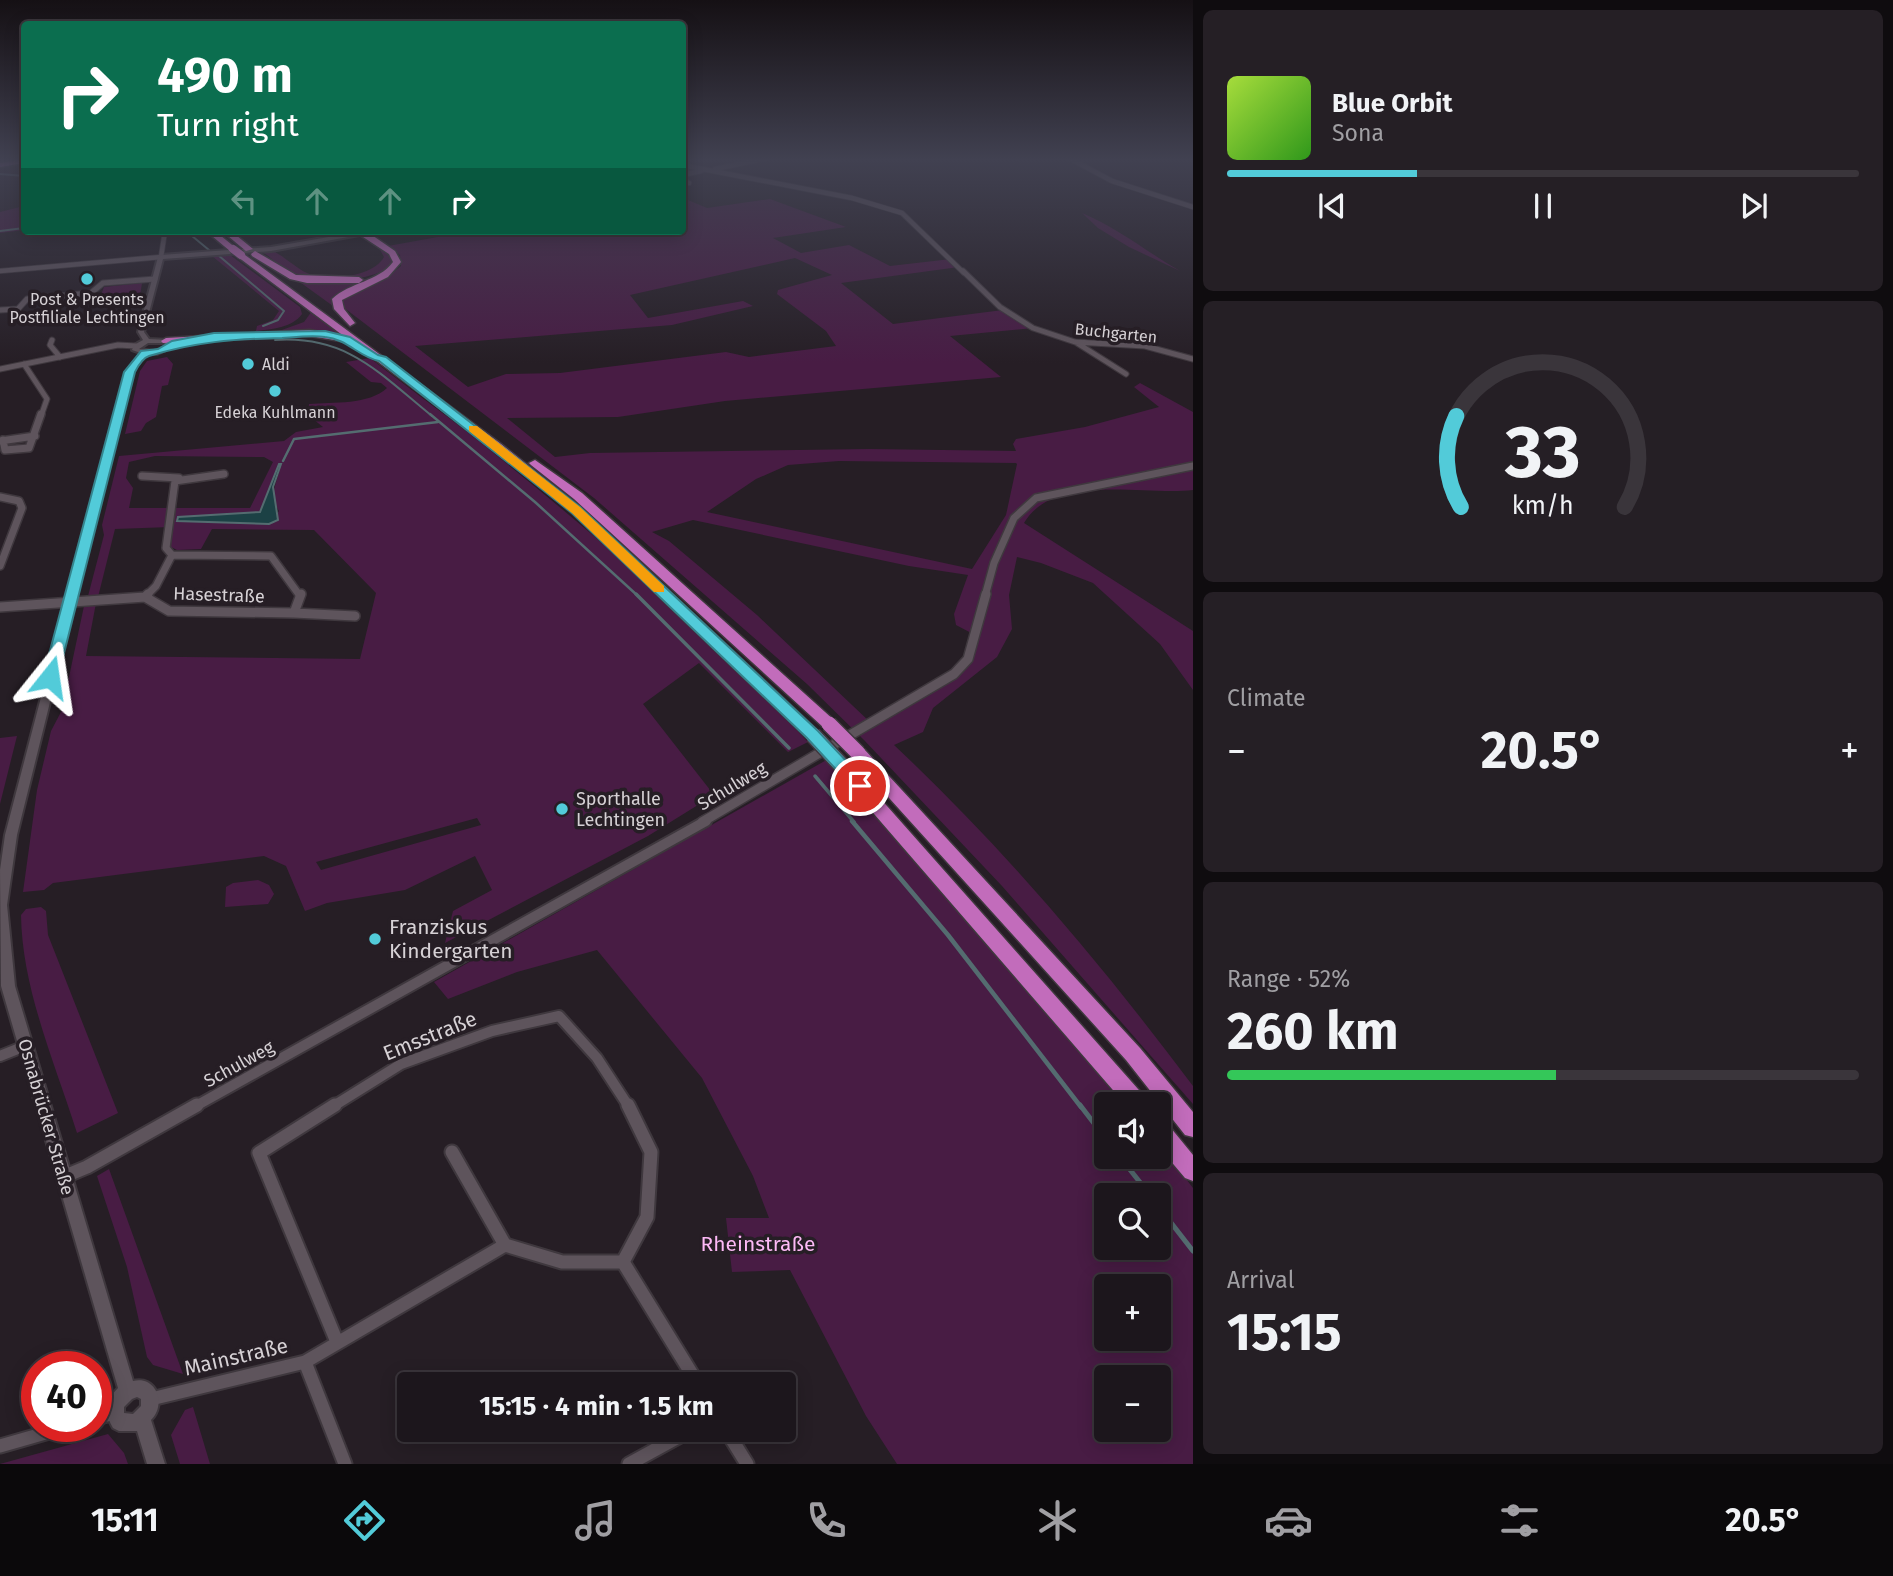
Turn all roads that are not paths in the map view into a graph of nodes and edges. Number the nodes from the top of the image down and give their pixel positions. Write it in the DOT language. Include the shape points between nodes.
graph roads {
  1 [pos="916,226"];
  2 [pos="164,235"];
  3 [pos="215,235"];
  4 [pos="230,235"];
  5 [pos="353,235"];
  6 [pos="361,235"];
  7 [pos="244,251"];
  8 [pos="255,254"];
  9 [pos="161,257"];
  10 [pos="0,271"];
  11 [pos="385,274"];
  12 [pos="155,279"];
  13 [pos="24,292"];
  14 [pos="300,298"];
  15 [pos="27,299"];
  16 [pos="18,309"];
  17 [pos="0,310"];
  18 [pos="46,315"];
  19 [pos="350,323"];
  20 [pos="256,334"];
  21 [pos="52,340"];
  22 [pos="147,341"];
  23 [pos="169,342"];
  24 [pos="1075,342"];
  25 [pos="136,346"];
  26 [pos="144,354"];
  27 [pos="60,357"];
  28 [pos="382,359"];
  29 [pos="1193,359"];
  30 [pos="24,364"];
  31 [pos="0,369"];
  32 [pos="1126,374"];
  33 [pos="35,436"];
  34 [pos="1,440"];
  35 [pos="1193,466"];
  36 [pos="224,474"];
  37 [pos="142,476"];
  38 [pos="178,478"];
  39 [pos="0,497"];
  40 [pos="172,555"];
  41 [pos="0,566"];
  42 [pos="145,597"];
  43 [pos="71,602"];
  44 [pos="0,607"];
  45 [pos="294,613"];
  46 [pos="355,616"];
  47 [pos="25,1046"];
  48 [pos="0,1056"];
  49 [pos="1127,1092"];
  50 [pos="1193,1128"];
  51 [pos="1171,1145"];
  52 [pos="452,1152"];
  53 [pos="1193,1171"];
  54 [pos="63,1177"];
  55 [pos="505,1245"];
  56 [pos="623,1262"];
  57 [pos="337,1342"];
  58 [pos="305,1362"];
  59 [pos="691,1372"];
  60 [pos="127,1391"];
  61 [pos="151,1399"];
  62 [pos="114,1413"];
  63 [pos="142,1419"];
  64 [pos="21,1440"];
  65 [pos="669,1442"];
  66 [pos="733,1442"];
  67 [pos="0,1446"];
  68 [pos="156,1464"];
  69 [pos="345,1464"];
  70 [pos="629,1464"];
  71 [pos="747,1464"];
  1 -- 24 [label="street, Buchgarten" via="1000,307 1032,328"];
  2 -- 9 [label="street"];
  3 -- 7 [label="highway, bridge" via="233,249"];
  4 -- 7 [label="highway"];
  5 -- 9 [label="street" via="271,249"];
  6 -- 11 [label="highway" via="397,259"];
  7 -- 8 [label="highway"];
  7 -- 14 [label="highway"];
  8 -- 11 [label="highway" via="293,277 307,280 343,282"];
  8 -- 19 [label="highway"];
  9 -- 10 [label="street"];
  9 -- 12 [label="street"];
  11 -- 19 [label="highway" via="337,299"];
  12 -- 15 [label="street" via="103,283 91,293"];
  12 -- 22 [label="street" via="141,332"];
  13 -- 15 [label="street"];
  14 -- 20 [label="highway" via="306,309 302,319"];
  14 -- 28 [label="highway"];
  15 -- 16 [label="street"];
  16 -- 17 [label="street"];
  16 -- 18 [label="street" via="17,318"];
  19 -- 50 [label="highway, bridge" via="578,496 829,723 1133,1054"];
  20 -- 23 [label="highway"];
  20 -- 28 [label="highway" via="336,336"];
  21 -- 27 [label="street" via="50,345"];
  22 -- 23 [label="street"];
  22 -- 25 [label="street"];
  23 -- 26 [label="street" via="161,352"];
  24 -- 29 [label="street, Buchgarten" via="1145,346"];
  24 -- 32 [label="street"];
  25 -- 26 [label="street" via="136,351"];
  25 -- 27 [label="street" via="118,345"];
  26 -- 43 [label="street, Osnabrücker Straße" via="130,372"];
  27 -- 30 [label="street"];
  28 -- 49 [label="highway, bridge" via="576,510 813,735"];
  30 -- 31 [label="street"];
  30 -- 33 [label="street" via="47,400"];
  33 -- 34 [label="street"];
  33 -- 34 [label="street" via="29,447 17,451 5,450"];
  35 -- 54 [label="street, Schulweg" via="1036,498 1014,518 994,563 968,659 954,674 583,891"];
  36 -- 38 [label="street"];
  37 -- 38 [label="street"];
  38 -- 40 [label="street" via="166,530 166,548"];
  39 -- 41 [label="street" via="19,501 22,508"];
  40 -- 42 [label="street"];
  40 -- 45 [label="street, Hasestraße" via="271,556 301,594"];
  42 -- 43 [label="street"];
  42 -- 45 [label="street, Hasestraße" via="169,611"];
  43 -- 44 [label="street"];
  43 -- 47 [label="street, Osnabrücker Straße" via="11,835 1,905 8,986"];
  45 -- 46 [label="street, Hasestraße"];
  47 -- 48 [label="street"];
  47 -- 54 [label="street, Osnabrücker Straße"];
  51 -- 53 [label="highway"];
  52 -- 55 [label="street"];
  54 -- 60 [label="street, Osnabrücker Straße"];
  55 -- 56 [label="street" via="562,1262"];
  55 -- 57 [label="street"];
  56 -- 57 [label="street, Emsstraße" via="647,1217 651,1152 637,1119 597,1058 559,1016 492,1031 401,1064 260,1153"];
  56 -- 59 [label="street"];
  57 -- 58 [label="street"];
  58 -- 61 [label="street, Mainstraße"];
  58 -- 69 [label="street, Mainstraße"];
  60 -- 61 [label="street" via="143,1389"];
  60 -- 62 [label="street"];
  61 -- 63 [label="street"];
  62 -- 63 [label="street" via="124,1424"];
  63 -- 68 [label="street"];
  64 -- 67 [label="street"];
  65 -- 70 [label="street"];
  66 -- 71 [label="street"];
}
